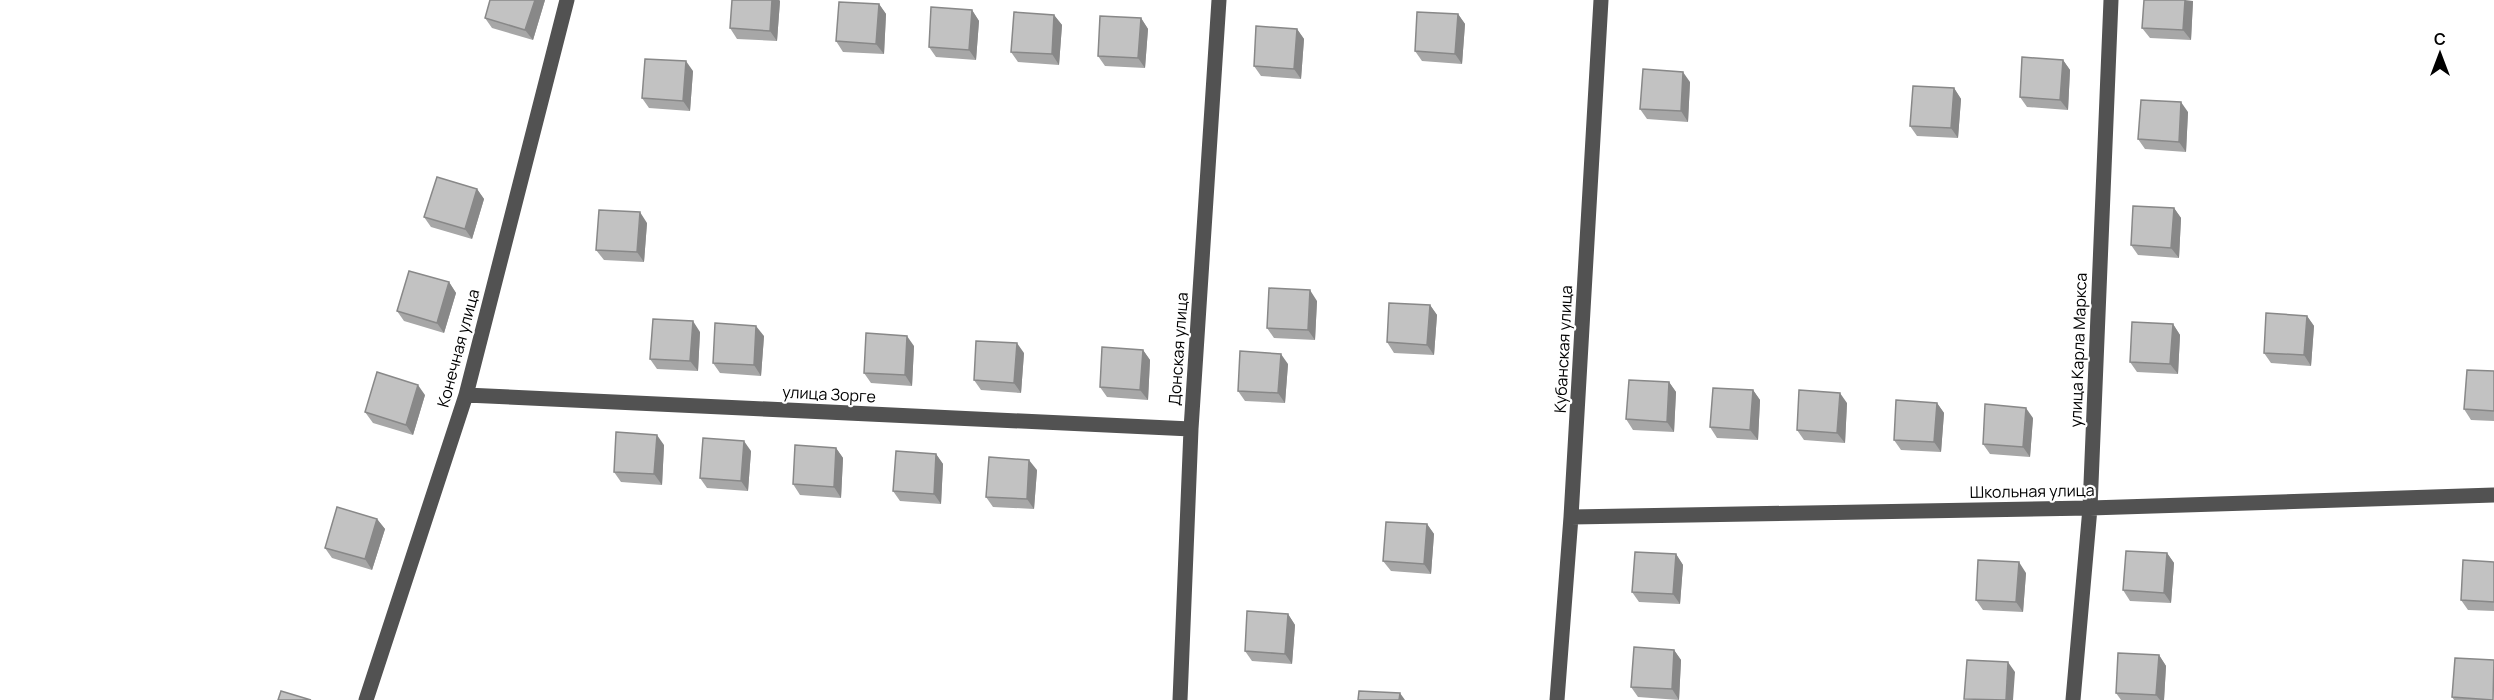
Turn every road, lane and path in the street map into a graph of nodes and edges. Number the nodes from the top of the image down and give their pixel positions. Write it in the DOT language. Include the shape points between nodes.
graph roads {
  1 [pos="567,0"];
  2 [pos="1219,0"];
  3 [pos="1601,0"];
  4 [pos="2111,0"];
  5 [pos="466,395"];
  6 [pos="1191,429"];
  7 [pos="2494,495"];
  8 [pos="2090,508"];
  9 [pos="1571,518"];
  10 [pos="366,700"];
  11 [pos="1180,700"];
  12 [pos="1557,700"];
  13 [pos="2073,700"];
  1 -- 5 [label="street, Конечная улица"];
  2 -- 6 [label="street, Донская улица"];
  3 -- 9 [label="street, Кубанская улица"];
  4 -- 8 [label="street, улица Карла Маркса"];
  5 -- 6 [label="street, улица Зорге"];
  5 -- 10 [label="street, Конечная улица"];
  6 -- 11 [label="street, Донская улица"];
  7 -- 8 [label="street, Школьная улица"];
  8 -- 9 [label="street, Школьная улица"];
  8 -- 13 [label="street, улица Карла Маркса"];
  9 -- 12 [label="street, Кубанская улица"];
}
